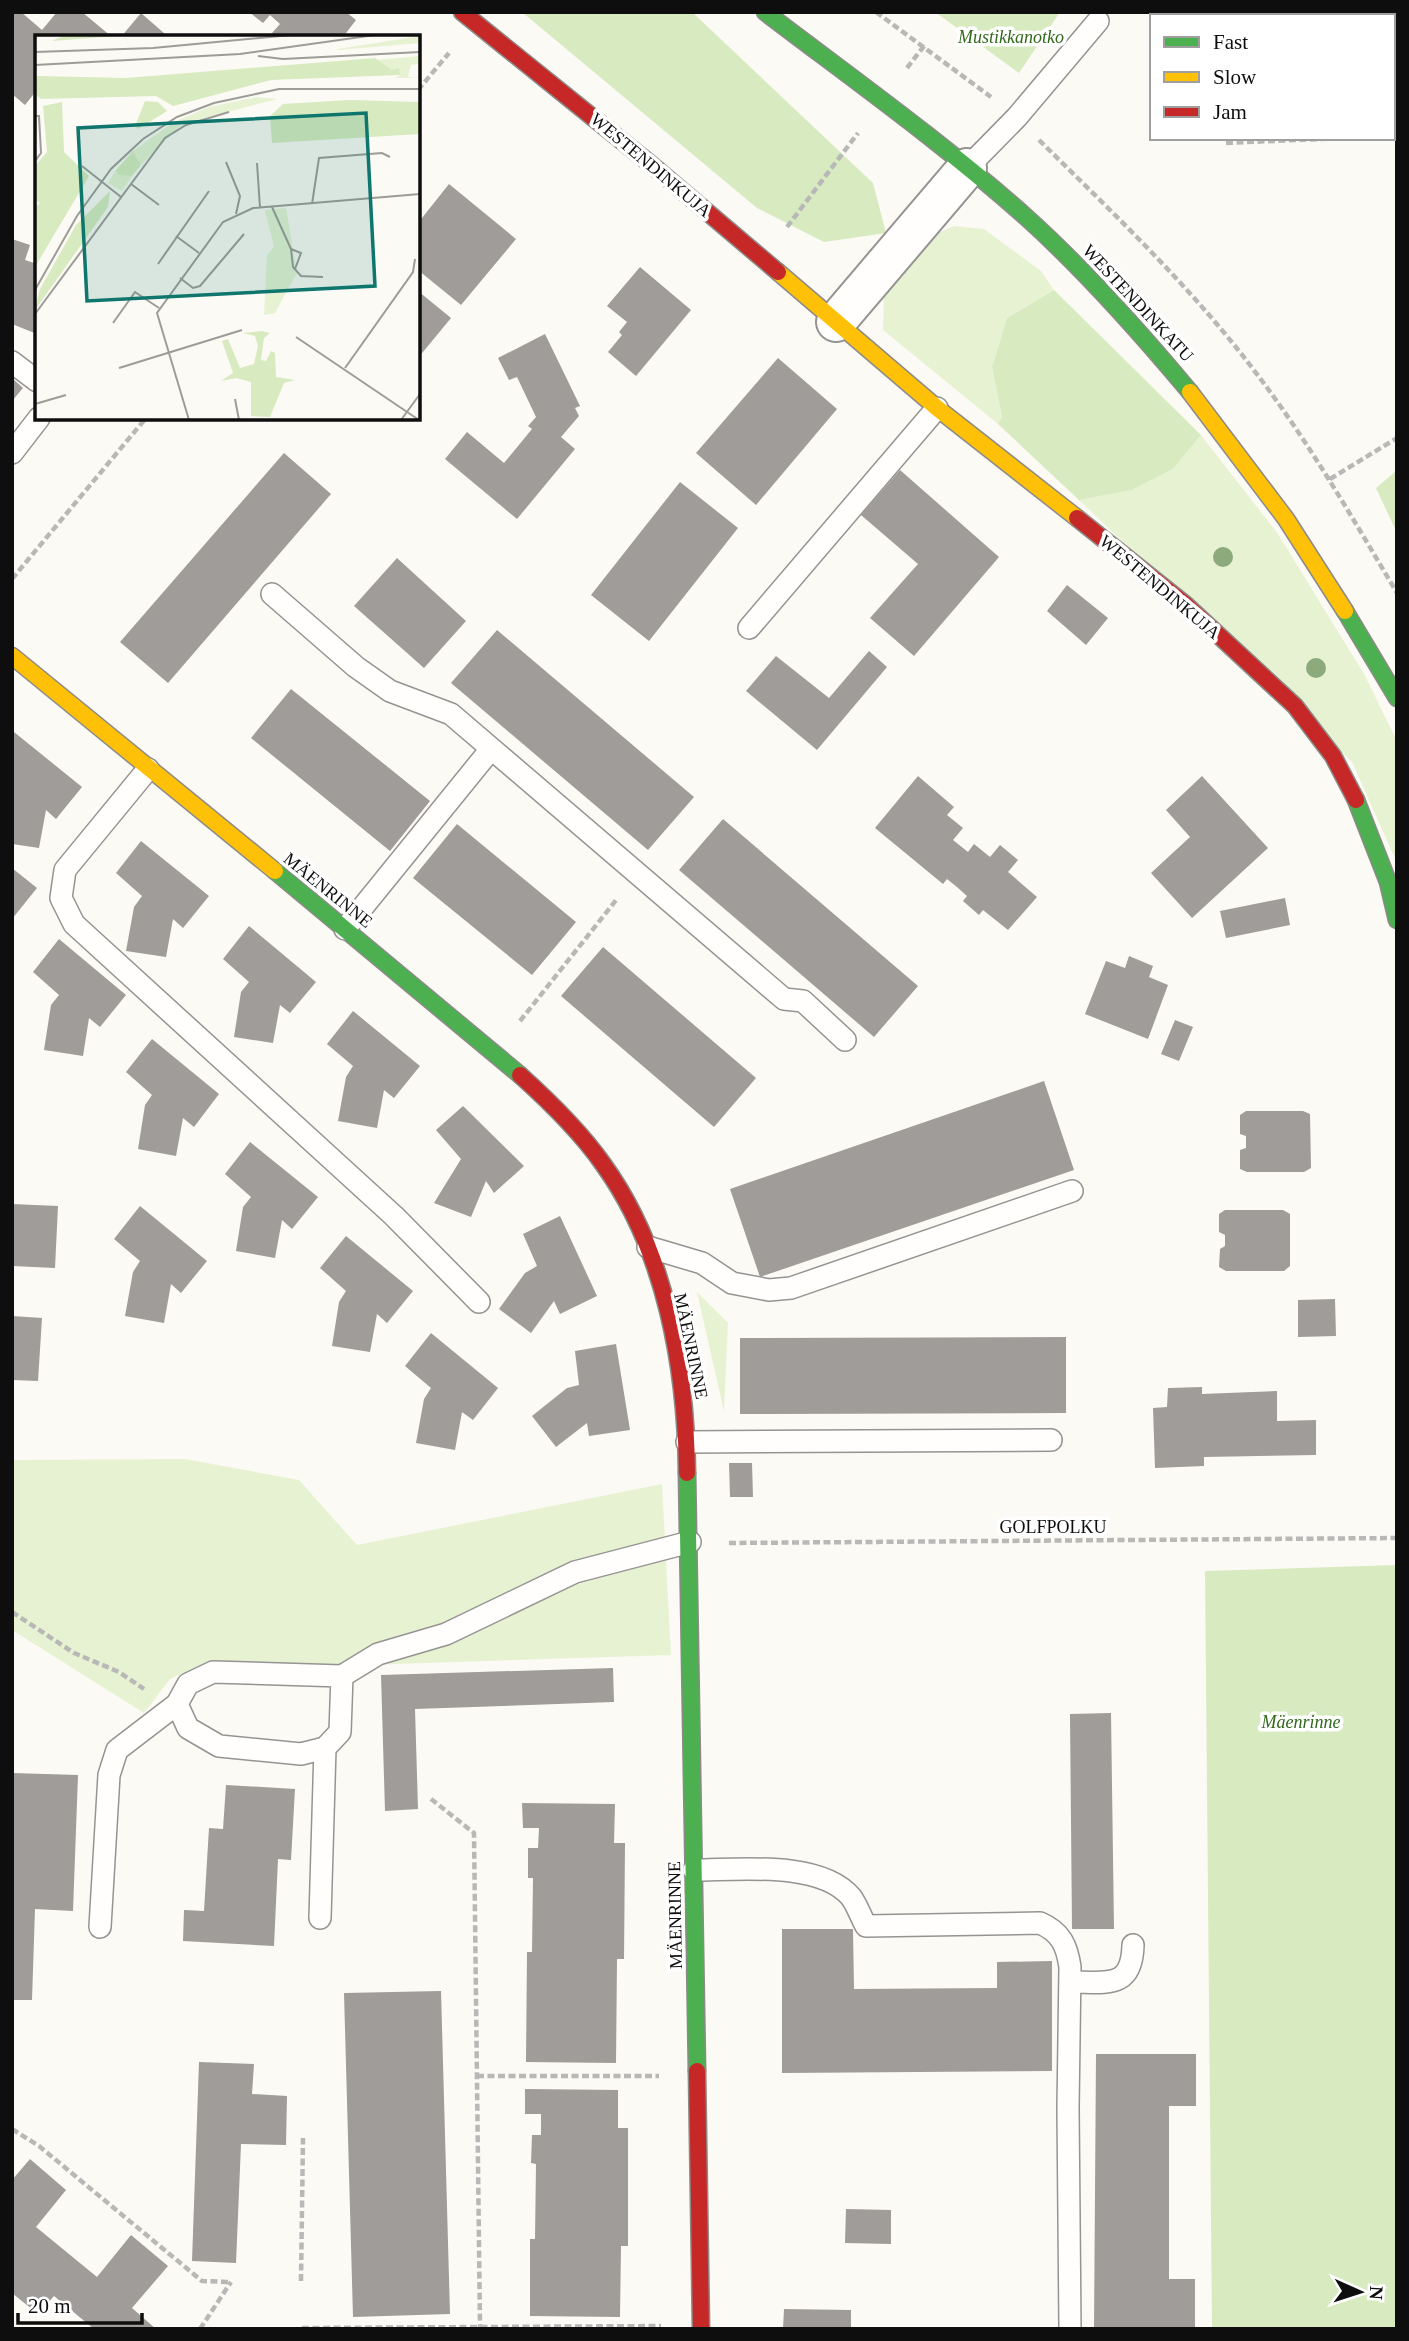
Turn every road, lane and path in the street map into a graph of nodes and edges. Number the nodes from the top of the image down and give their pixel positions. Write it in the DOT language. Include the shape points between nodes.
graph roads {
  1 [pos="462,12"];
  2 [pos="765,12"];
  3 [pos="876,12"];
  4 [pos="1098,21"];
  5 [pos="1017,117"];
  6 [pos="852,140"];
  7 [pos="1296,140"];
  8 [pos="1226,143"];
  9 [pos="967,168"];
  10 [pos="763,258"];
  11 [pos="836,322"];
  12 [pos="12,362"];
  13 [pos="35,380"];
  14 [pos="937,408"];
  15 [pos="37,420"];
  16 [pos="144,420"];
  17 [pos="1397,438"];
  18 [pos="12,453"];
  19 [pos="1330,479"];
  20 [pos="12,579"];
  21 [pos="1397,593"];
  22 [pos="272,594"];
  23 [pos="749,628"];
  24 [pos="12,656"];
  25 [pos="1397,698"];
  26 [pos="491,749"];
  27 [pos="148,769"];
  28 [pos="637,873"];
  29 [pos="1397,919"];
  30 [pos="345,929"];
  31 [pos="845,1040"];
  32 [pos="494,1054"];
  33 [pos="1072,1191"];
  34 [pos="648,1247"];
  35 [pos="479,1302"];
  36 [pos="1051,1440"];
  37 [pos="687,1442"];
  38 [pos="1397,1538"];
  39 [pos="690,1542"];
  40 [pos="724,1543"];
  41 [pos="12,1612"];
  42 [pos="341,1676"];
  43 [pos="177,1704"];
  44 [pos="325,1748"];
  45 [pos="431,1799"];
  46 [pos="694,1870"];
  47 [pos="320,1918"];
  48 [pos="100,1927"];
  49 [pos="1133,1945"];
  50 [pos="1070,1982"];
  51 [pos="477,2076"];
  52 [pos="662,2076"];
  53 [pos="12,2129"];
  54 [pos="303,2138"];
  55 [pos="302,2281"];
  56 [pos="665,2326"];
  57 [pos="480,2327"];
  58 [pos="302,2328"];
  59 [pos="200,2329"];
  60 [pos="701,2329"];
  61 [pos="1070,2329"];
  1 -- 10 [label="street, WESTENDINKUJA"];
  2 -- 9 [label="street, WESTENDINKATU"];
  3 -- 5 [label="path"];
  4 -- 5 [label="lane"];
  5 -- 9 [label="lane"];
  5 -- 19 [label="path" via="1156,257 1253,369"];
  6 -- 10 [label="path"];
  7 -- 8 [label="path"];
  9 -- 11 [label="street"];
  9 -- 25 [label="street, WESTENDINKATU" via="1061,250 1181,378 1290,524"];
  10 -- 11 [label="street, WESTENDINKUJA"];
  11 -- 14 [label="street, WESTENDINKUJA"];
  12 -- 13 [label="lane"];
  14 -- 23 [label="lane"];
  14 -- 29 [label="street, WESTENDINKUJA" via="1186,605 1295,706 1333,756 1360,808"];
  15 -- 18 [label="lane"];
  16 -- 20 [label="path"];
  17 -- 19 [label="path"];
  19 -- 21 [label="path"];
  22 -- 26 [label="lane" via="356,667 390,691 450,714"];
  24 -- 27 [label="street, MÄENRINNE"];
  26 -- 28 [label="lane"];
  26 -- 30 [label="lane"];
  27 -- 30 [label="street, MÄENRINNE"];
  27 -- 35 [label="lane" via="65,870 61,898 74,924 394,1216"];
  28 -- 31 [label="lane" via="783,999 803,1001"];
  28 -- 32 [label="path"];
  30 -- 32 [label="street, MÄENRINNE"];
  32 -- 34 [label="street, MÄENRINNE" via="584,1142 621,1191"];
  33 -- 34 [label="lane" via="791,1288 769,1290 732,1283 702,1263"];
  34 -- 37 [label="street, MÄENRINNE" via="684,1390"];
  36 -- 37 [label="lane"];
  37 -- 39 [label="street, MÄENRINNE"];
  38 -- 40 [label="path, GOLFPOLKU"];
  39 -- 42 [label="lane" via="575,1572 446,1633 378,1654"];
  39 -- 46 [label="street, MÄENRINNE"];
  41 -- 43 [label="path" via="74,1653"];
  42 -- 43 [label="lane" via="214,1672 188,1684"];
  42 -- 44 [label="lane" via="340,1732"];
  43 -- 44 [label="lane" via="188,1728 219,1746 301,1754"];
  43 -- 48 [label="lane" via="117,1750 109,1775"];
  44 -- 47 [label="lane"];
  45 -- 51 [label="path" via="474,1833"];
  46 -- 50 [label="lane" via="773,1868 833,1884 851,1897 866,1926 1040,1923 1067,1945"];
  46 -- 60 [label="street, MÄENRINNE"];
  49 -- 50 [label="lane" via="1132,1965 1125,1977 1109,1982"];
  50 -- 61 [label="lane"];
  51 -- 52 [label="path"];
  51 -- 57 [label="path"];
  53 -- 59 [label="path" via="39,2146 202,2281 231,2282"];
  54 -- 55 [label="path"];
  56 -- 57 [label="path"];
  57 -- 58 [label="path"];
}
